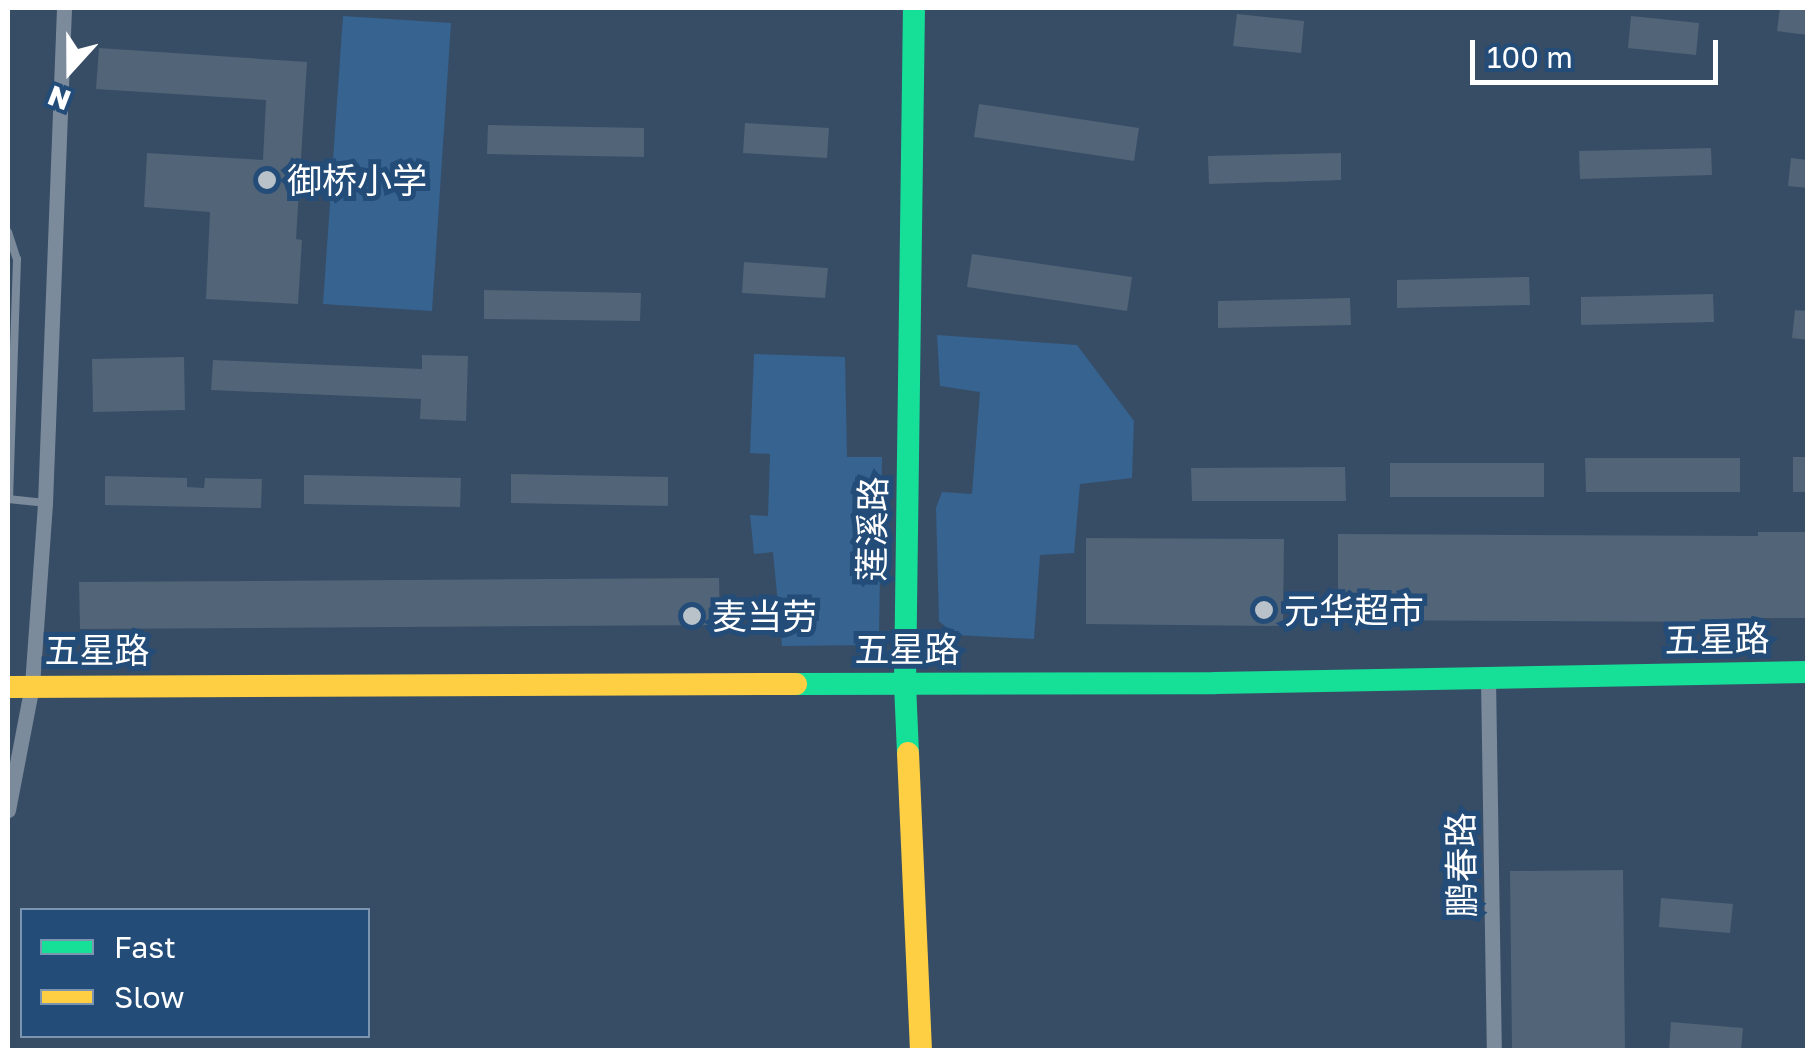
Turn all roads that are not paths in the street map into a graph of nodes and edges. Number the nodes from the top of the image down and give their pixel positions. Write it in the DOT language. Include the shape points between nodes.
graph roads {
  1 [pos="64,8"];
  2 [pos="914,8"];
  3 [pos="8,232"];
  4 [pos="11,286"];
  5 [pos="8,499"];
  6 [pos="45,503"];
  7 [pos="1808,672"];
  8 [pos="1488,678"];
  9 [pos="905,684"];
  10 [pos="32,685"];
  11 [pos="8,686"];
  12 [pos="8,810"];
  13 [pos="921,1050"];
  14 [pos="1494,1050"];
  1 -- 6 [label="street"];
  2 -- 9 [label="street, 莲溪路"];
  3 -- 4 [label="lane" via="17,259"];
  4 -- 5 [label="lane"];
  5 -- 6 [label="lane"];
  6 -- 10 [label="street"];
  7 -- 8 [label="street, 五星路"];
  8 -- 9 [label="street, 五星路"];
  8 -- 14 [label="street, 鹏春路"];
  9 -- 10 [label="street, 五星路"];
  9 -- 13 [label="street, 莲溪路"];
  10 -- 11 [label="street, 五星路"];
  10 -- 12 [label="street"];
}
